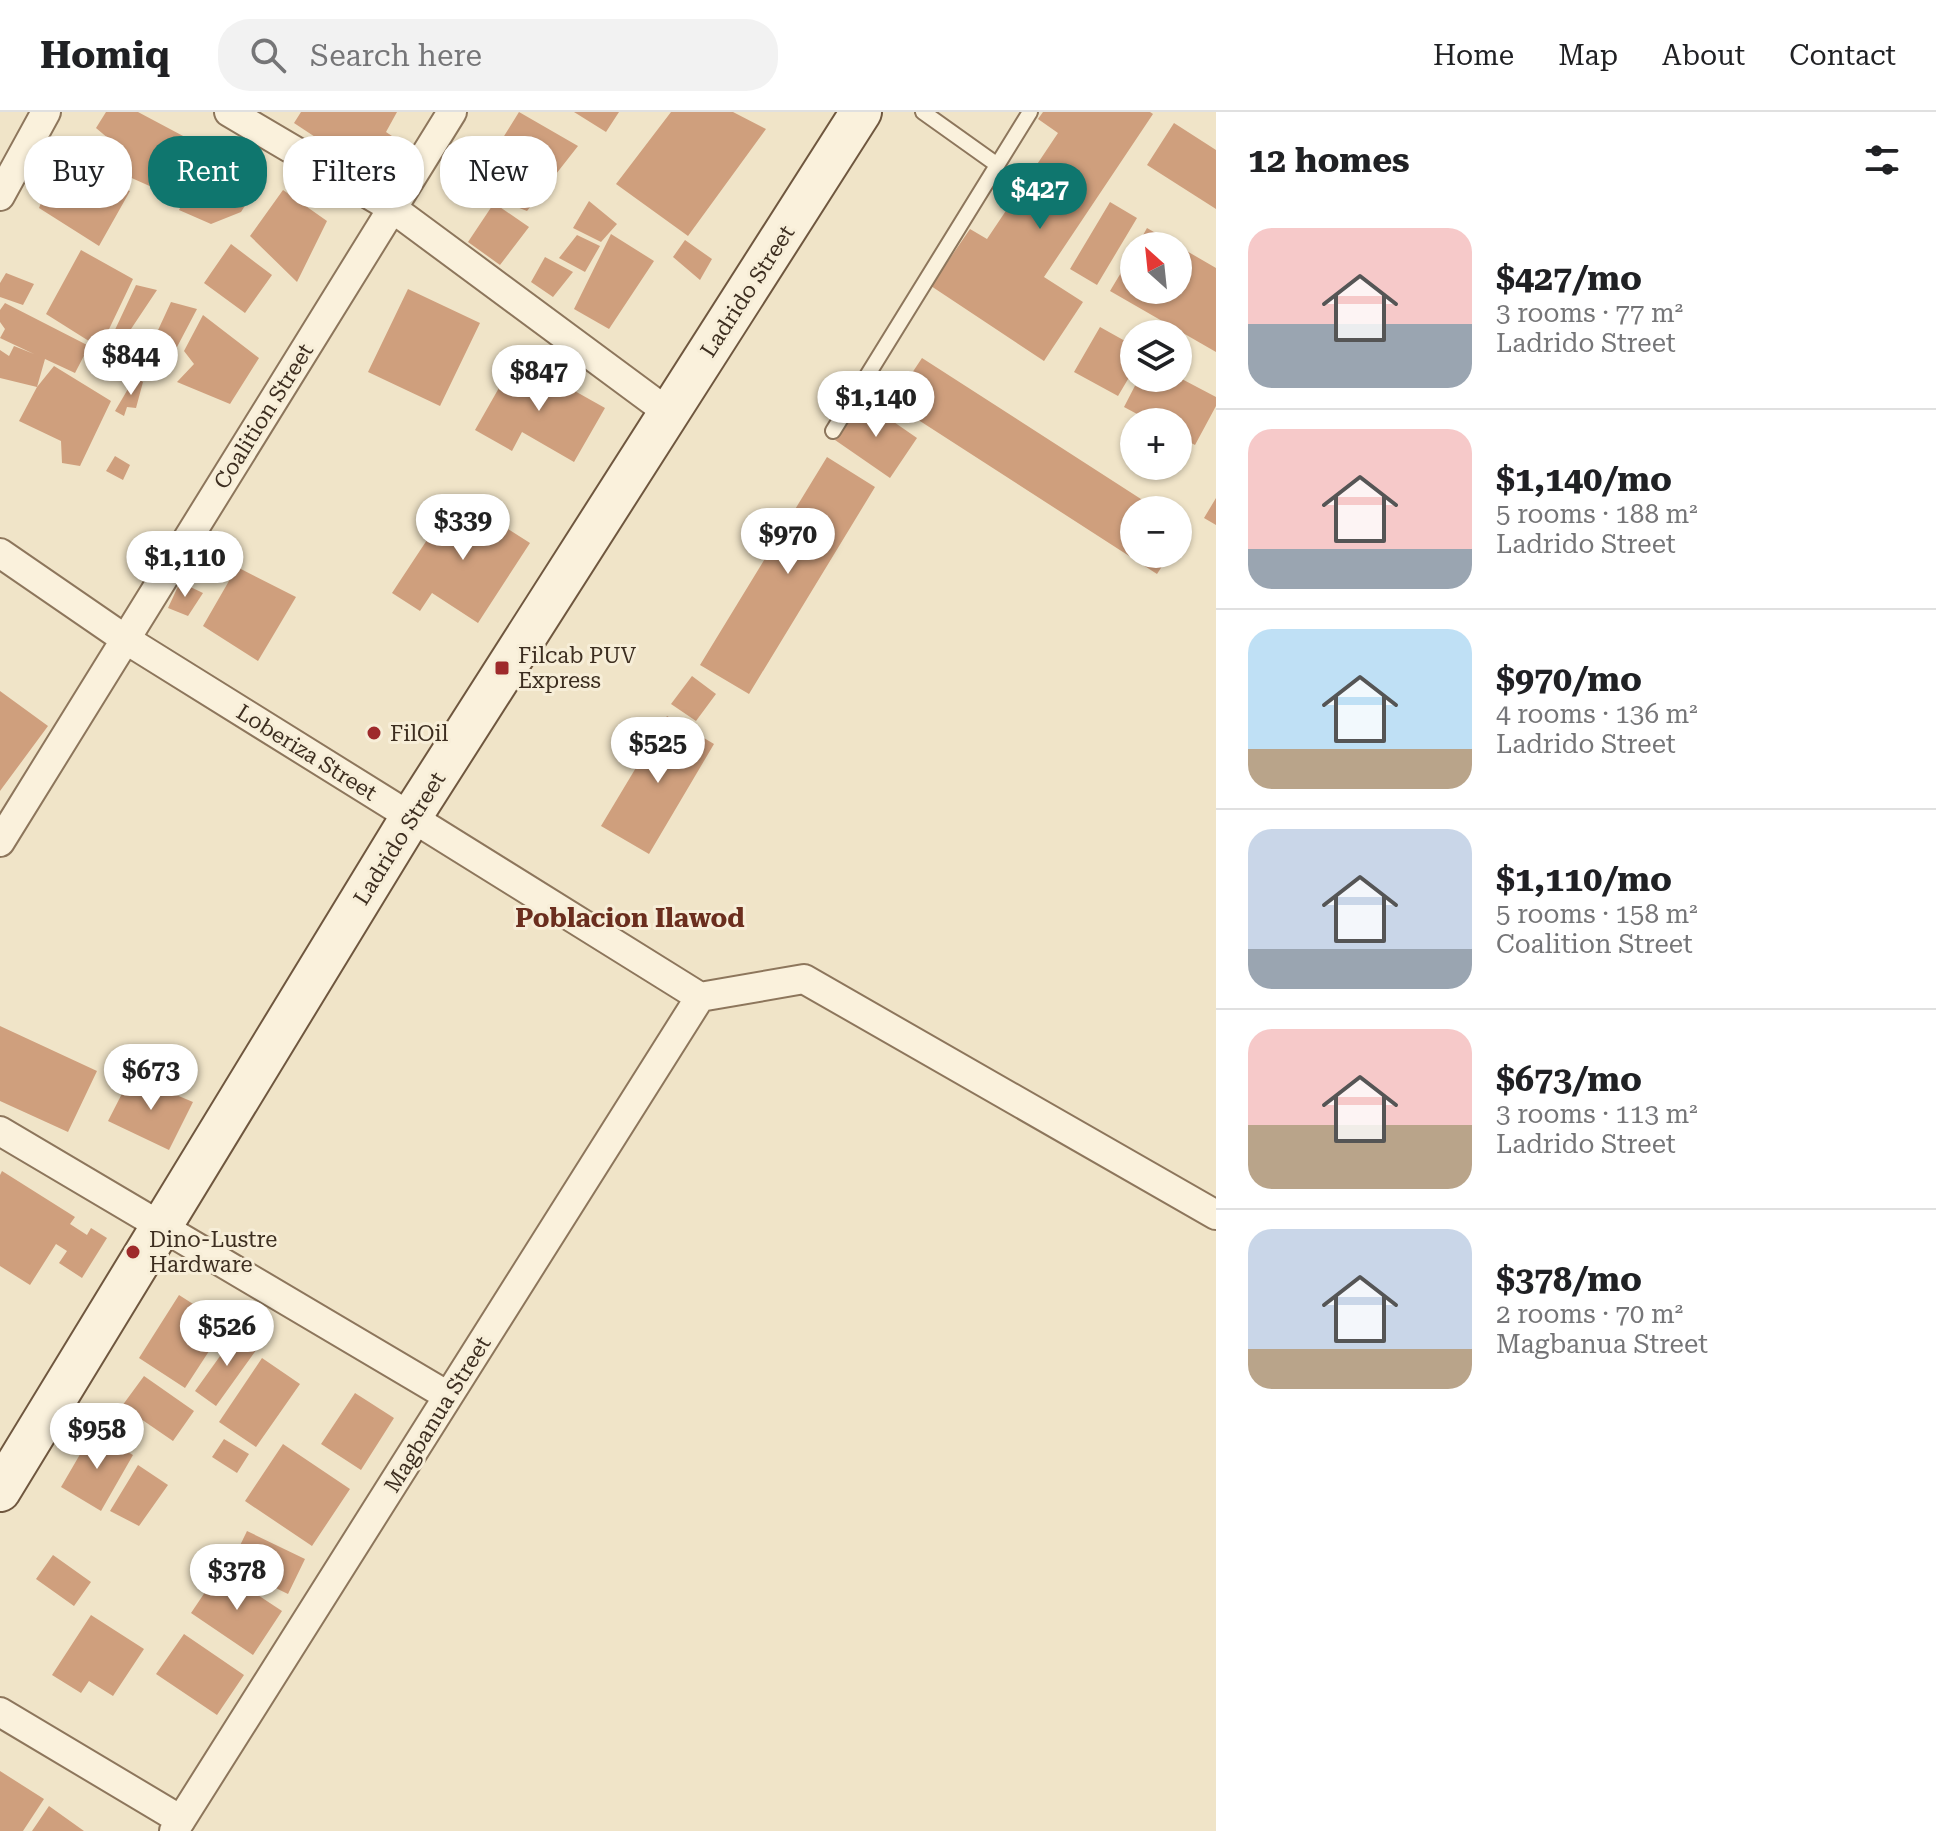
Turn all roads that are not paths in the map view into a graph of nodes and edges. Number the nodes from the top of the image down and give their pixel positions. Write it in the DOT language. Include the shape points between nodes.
graph roads {
  1 [pos="46,112"];
  2 [pos="229,112"];
  3 [pos="452,112"];
  4 [pos="861,112"];
  5 [pos="923,112"];
  6 [pos="1030,112"];
  7 [pos="283,144"];
  8 [pos="424,157"];
  9 [pos="996,164"];
  10 [pos="0,196"];
  11 [pos="392,208"];
  12 [pos="669,413"];
  13 [pos="833,431"];
  14 [pos="0,553"];
  15 [pos="125,639"];
  16 [pos="411,817"];
  17 [pos="0,842"];
  18 [pos="700,997"];
  19 [pos="0,1131"];
  20 [pos="1216,1215"];
  21 [pos="162,1227"];
  22 [pos="448,1396"];
  23 [pos="0,1491"];
  24 [pos="0,1712"];
  25 [pos="178,1826"];
  1 -- 10 [label="street"];
  2 -- 7 [label="street"];
  3 -- 8 [label="street, Coalition Street"];
  4 -- 12 [label="main road, Ladrido Street"];
  5 -- 9 [label="lane"];
  6 -- 9 [label="lane"];
  9 -- 13 [label="lane"];
  11 -- 12 [label="street"];
  11 -- 15 [label="street, Coalition Street"];
  12 -- 16 [label="main road, Ladrido Street"];
  14 -- 15 [label="street, Loberiza Street"];
  15 -- 16 [label="street, Loberiza Street"];
  15 -- 17 [label="street, Coalition Street"];
  16 -- 18 [label="street, Loberiza Street"];
  16 -- 21 [label="main road, Ladrido Street"];
  18 -- 20 [label="street" via="804,979"];
  18 -- 22 [label="street, Magbanua Street"];
  19 -- 21 [label="street"];
  21 -- 22 [label="street"];
  21 -- 23 [label="main road, Ladrido Street"];
  22 -- 25 [label="street, Magbanua Street"];
  24 -- 25 [label="street"];
}
